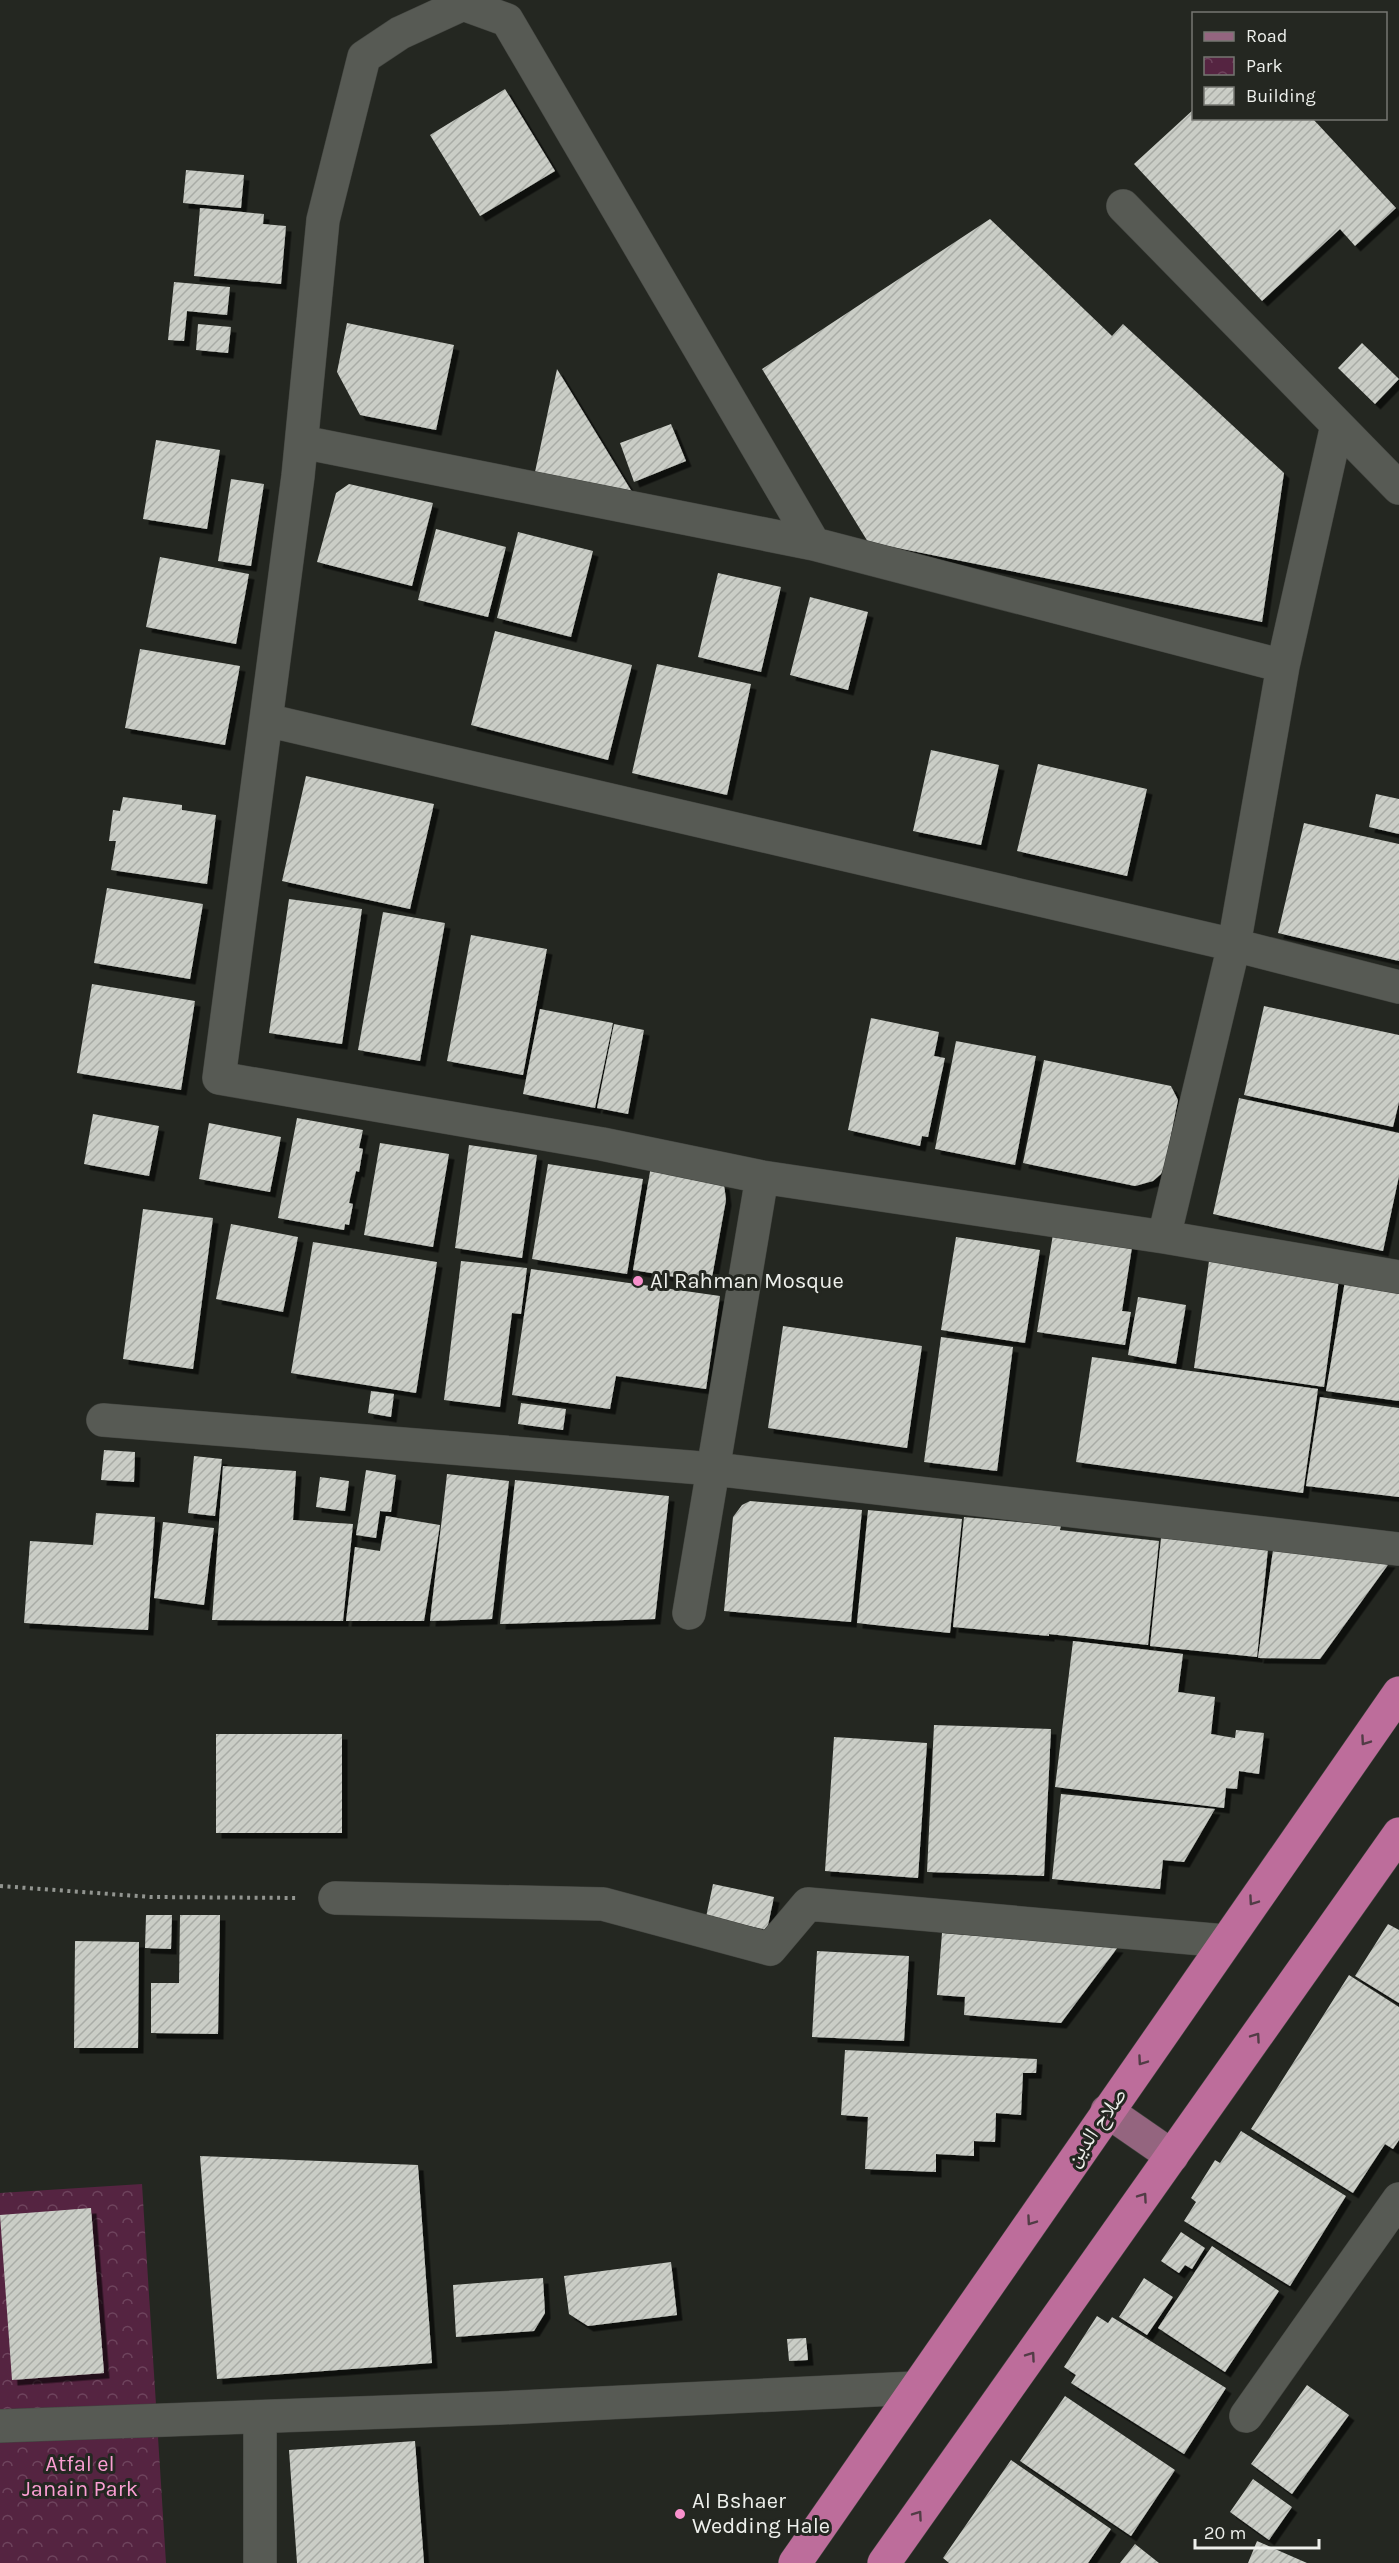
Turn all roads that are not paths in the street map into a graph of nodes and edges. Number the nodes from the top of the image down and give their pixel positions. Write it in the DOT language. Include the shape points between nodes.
graph roads {
  1 [pos="1123,206"];
  2 [pos="1337,425"];
  3 [pos="302,442"];
  4 [pos="1399,488"];
  5 [pos="814,544"];
  6 [pos="1283,666"];
  7 [pos="266,720"];
  8 [pos="1234,945"];
  9 [pos="1399,987"];
  10 [pos="762,1176"];
  11 [pos="1164,1237"];
  12 [pos="1399,1277"];
  13 [pos="103,1420"];
  14 [pos="714,1469"];
  15 [pos="1399,1549"];
  16 [pos="689,1613"];
  17 [pos="1399,1693"];
  18 [pos="1399,1834"];
  19 [pos="335,1898"];
  20 [pos="1225,1941"];
  21 [pos="1107,2111"];
  22 [pos="1172,2156"];
  23 [pos="1399,2199"];
  24 [pos="915,2388"];
  25 [pos="1246,2416"];
  26 [pos="261,2417"];
  27 [pos="0,2426"];
  28 [pos="260,2563"];
  29 [pos="795,2563"];
  30 [pos="884,2563"];
  1 -- 2 [label="street"];
  2 -- 4 [label="street"];
  2 -- 6 [label="street"];
  3 -- 5 [label="street"];
  3 -- 5 [label="street" via="323,220 363,57 400,33 463,4 507,20"];
  3 -- 7 [label="street"];
  5 -- 6 [label="street"];
  6 -- 8 [label="street"];
  7 -- 8 [label="street"];
  7 -- 10 [label="street" via="219,1078"];
  8 -- 9 [label="street"];
  8 -- 11 [label="street"];
  10 -- 11 [label="street"];
  10 -- 14 [label="street"];
  11 -- 12 [label="street"];
  13 -- 14 [label="street"];
  14 -- 15 [label="street"];
  14 -- 16 [label="street"];
  17 -- 20 [label="highway, صلاح الدين, one-way"];
  22 -- 18 [label="highway, one-way"];
  19 -- 20 [label="street" via="603,1905 770,1949 808,1904"];
  20 -- 21 [label="highway, صلاح الدين, one-way"];
  21 -- 22 [label="main road"];
  21 -- 24 [label="highway, صلاح الدين, one-way"];
  30 -- 22 [label="highway, one-way"];
  23 -- 25 [label="street"];
  24 -- 26 [label="street"];
  24 -- 29 [label="highway, صلاح الدين"];
  26 -- 27 [label="street"];
  26 -- 28 [label="street"];
}
